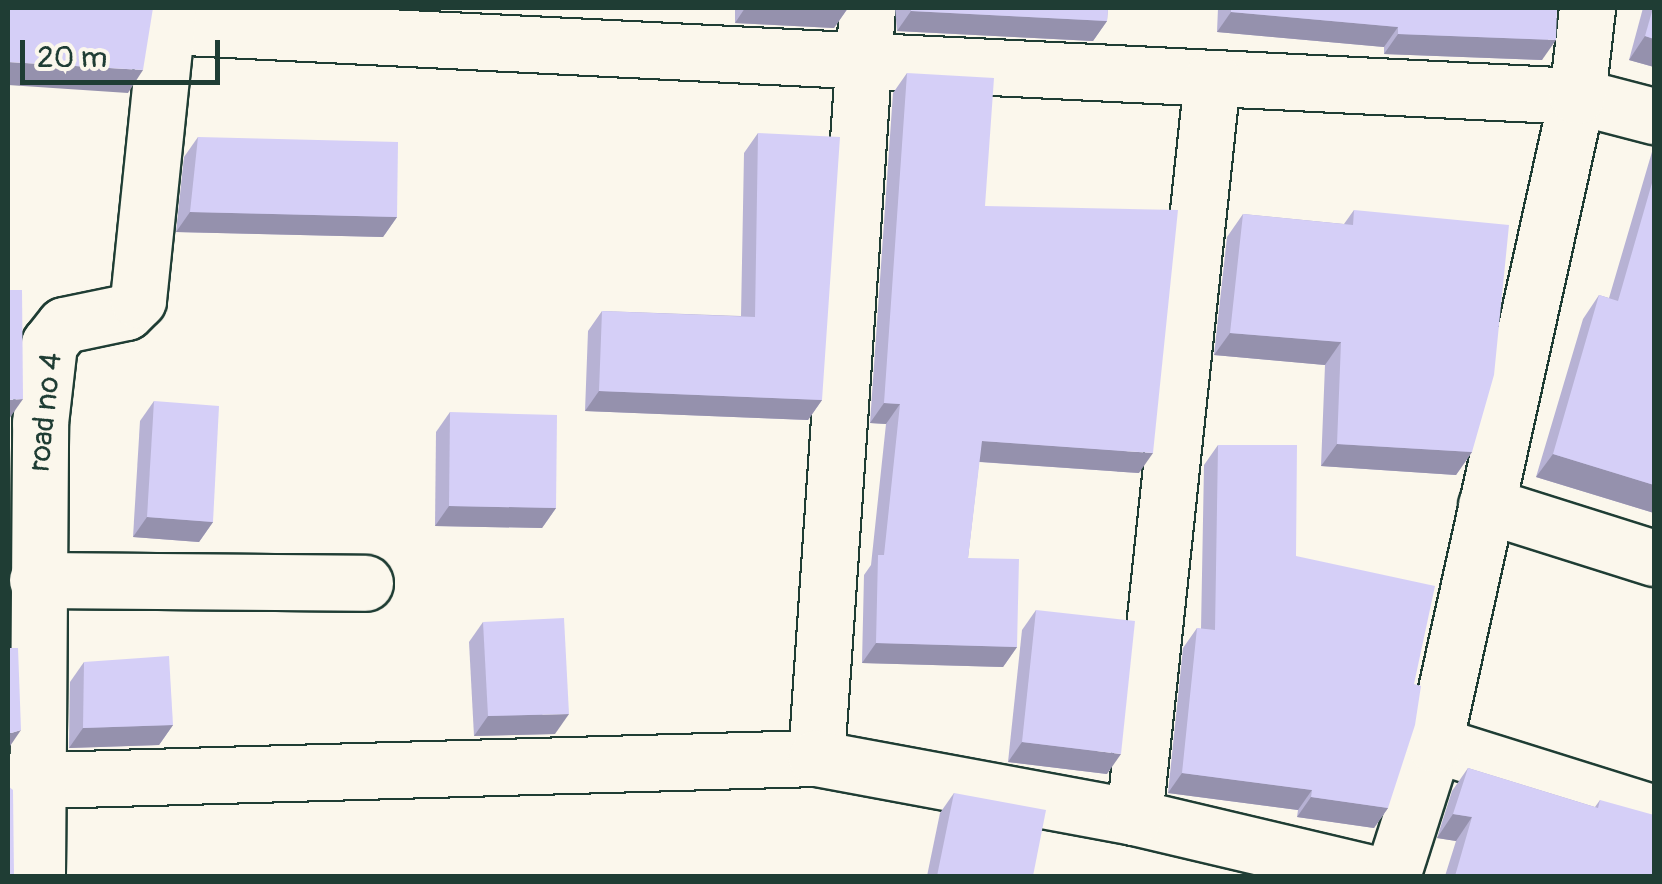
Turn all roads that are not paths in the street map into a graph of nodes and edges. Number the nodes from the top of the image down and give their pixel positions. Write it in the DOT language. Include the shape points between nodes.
graph roads {
  1 [pos="1587,8"];
  2 [pos="167,17"];
  3 [pos="866,33"];
  4 [pos="1212,78"];
  5 [pos="1577,96"];
  6 [pos="1654,116"];
  7 [pos="24,424"];
  8 [pos="1486,505"];
  9 [pos="1654,558"];
  10 [pos="37,580"];
  11 [pos="365,583"];
  12 [pos="1434,744"];
  13 [pos="816,758"];
  14 [pos="20,780"];
  15 [pos="1654,814"];
  16 [pos="1134,817"];
  17 [pos="37,876"];
  18 [pos="1383,876"];
  19 [pos="1392,876"];
  1 -- 5 [label="street"];
  2 -- 3 [label="street"];
  2 -- 7 [label="street, road no 4" via="138,300 126,312 64,326 49,344"];
  3 -- 4 [label="street"];
  3 -- 13 [label="street"];
  4 -- 5 [label="street"];
  4 -- 16 [label="street"];
  5 -- 6 [label="street"];
  5 -- 8 [label="street"];
  7 -- 10 [label="street, road no 4"];
  8 -- 9 [label="street"];
  8 -- 12 [label="street"];
  10 -- 11 [label="street"];
  10 -- 14 [label="street, road no 4"];
  12 -- 15 [label="street"];
  12 -- 19 [label="street"];
  13 -- 14 [label="street"];
  13 -- 16 [label="street"];
  14 -- 17 [label="street, road no 4"];
  16 -- 18 [label="street"];
}
